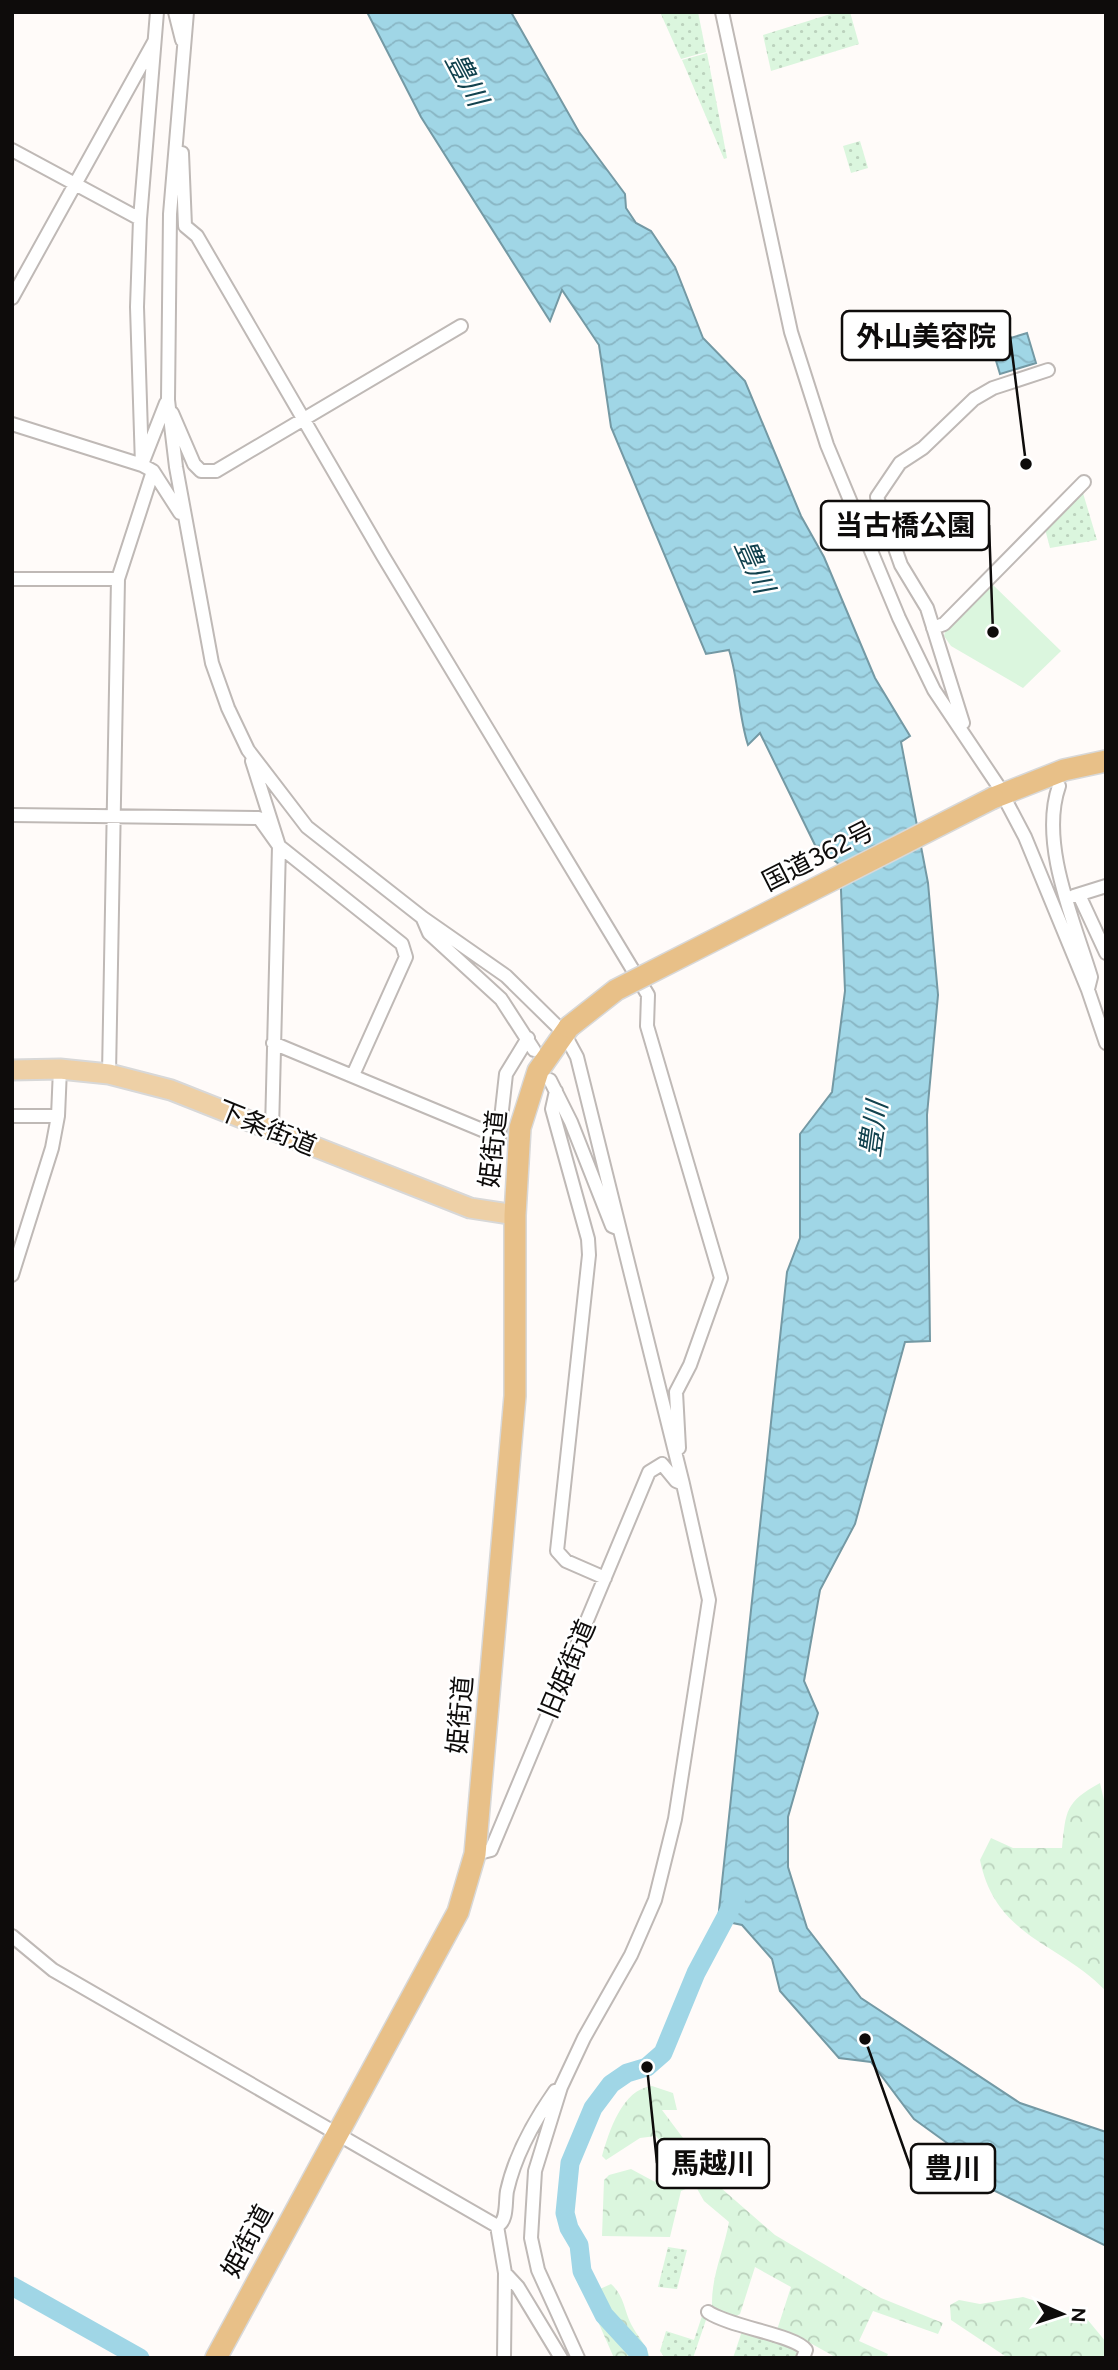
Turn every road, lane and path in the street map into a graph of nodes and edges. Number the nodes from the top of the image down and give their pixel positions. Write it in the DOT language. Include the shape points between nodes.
graph roads {
  1 [pos="157,12"];
  2 [pos="175,12"];
  3 [pos="187,12"];
  4 [pos="722,12"];
  5 [pos="156,38"];
  6 [pos="185,43"];
  7 [pos="177,129"];
  8 [pos="12,150"];
  9 [pos="73,184"];
  10 [pos="140,219"];
  11 [pos="12,298"];
  12 [pos="461,326"];
  13 [pos="1048,370"];
  14 [pos="168,405"];
  15 [pos="303,421"];
  16 [pos="12,424"];
  17 [pos="148,468"];
  18 [pos="1084,482"];
  19 [pos="186,522"];
  20 [pos="12,579"];
  21 [pos="118,579"];
  22 [pos="933,628"];
  23 [pos="971,743"];
  24 [pos="248,750"];
  25 [pos="1106,761"];
  26 [pos="1059,786"];
  27 [pos="998,796"];
  28 [pos="12,815"];
  29 [pos="111,816"];
  30 [pos="279,846"];
  31 [pos="1106,886"];
  32 [pos="1073,896"];
  33 [pos="422,918"];
  34 [pos="1106,953"];
  35 [pos="1088,990"];
  36 [pos="566,1030"];
  37 [pos="273,1043"];
  38 [pos="1106,1043"];
  39 [pos="60,1069"];
  40 [pos="12,1070"];
  41 [pos="109,1074"];
  42 [pos="353,1076"];
  43 [pos="12,1116"];
  44 [pos="58,1116"];
  45 [pos="272,1130"];
  46 [pos="515,1215"];
  47 [pos="621,1230"];
  48 [pos="12,1275"];
  49 [pos="678,1460"];
  50 [pos="684,1484"];
  51 [pos="605,1578"];
  52 [pos="475,1854"];
  53 [pos="12,1936"];
  54 [pos="561,2087"];
  55 [pos="336,2132"];
  56 [pos="497,2226"];
  57 [pos="505,2273"];
  58 [pos="708,2312"];
  59 [pos="216,2358"];
  60 [pos="504,2358"];
  61 [pos="561,2358"];
  62 [pos="578,2358"];
  63 [pos="803,2358"];
  1 -- 5 [label="street"];
  2 -- 6 [label="street"];
  3 -- 6 [label="street"];
  4 -- 23 [label="street" via="791,332 827,445 899,618 934,690"];
  5 -- 9 [label="street"];
  5 -- 10 [label="street"];
  6 -- 7 [label="street"];
  7 -- 14 [label="street" via="170,214"];
  7 -- 15 [label="street" via="185,226 197,236"];
  8 -- 9 [label="street"];
  9 -- 10 [label="street"];
  9 -- 11 [label="street"];
  10 -- 17 [label="street" via="136,307"];
  12 -- 15 [label="street"];
  13 -- 22 [label="street" via="974,399 923,448 900,463 877,497 901,565"];
  14 -- 15 [label="street" via="194,464 208,472"];
  14 -- 17 [label="street"];
  14 -- 19 [label="street"];
  15 -- 49 [label="street" via="648,995 647,1026 721,1278 676,1392 681,1439"];
  16 -- 17 [label="street"];
  17 -- 19 [label="street"];
  17 -- 21 [label="street"];
  18 -- 22 [label="street" via="944,624"];
  19 -- 24 [label="street" via="212,663"];
  20 -- 21 [label="street"];
  21 -- 29 [label="street"];
  22 -- 23 [label="street" via="947,682"];
  23 -- 27 [label="street"];
  24 -- 30 [label="street"];
  24 -- 33 [label="street" via="307,827"];
  25 -- 27 [label="highway, 国道362号" via="1064,770"];
  26 -- 32 [label="street" via="1052,833"];
  27 -- 35 [label="street" via="1026,837"];
  27 -- 36 [label="highway, 国道362号, bridge" via="616,990"];
  28 -- 29 [label="street"];
  29 -- 30 [label="street" via="258,818"];
  29 -- 41 [label="street"];
  30 -- 37 [label="street"];
  30 -- 42 [label="street" via="402,944 406,957"];
  31 -- 32 [label="street"];
  32 -- 34 [label="street"];
  32 -- 35 [label="street" via="1091,977"];
  33 -- 36 [label="street" via="506,976"];
  33 -- 42 [label="street" via="429,933 501,999 531,1044 506,1074 499,1137"];
  35 -- 38 [label="street"];
  36 -- 46 [label="highway, 姫街道" via="538,1071 524,1110"];
  36 -- 47 [label="street"];
  37 -- 42 [label="street"];
  37 -- 45 [label="street"];
  39 -- 40 [label="main road, 下条街道"];
  39 -- 41 [label="main road, 下条街道"];
  39 -- 44 [label="street"];
  41 -- 45 [label="main road, 下条街道" via="171,1090"];
  43 -- 44 [label="street"];
  44 -- 48 [label="street"];
  45 -- 46 [label="main road, 下条街道" via="470,1208"];
  46 -- 52 [label="highway, 姫街道" via="515,1396"];
  47 -- 49 [label="street"];
  47 -- 51 [label="street" via="612,1226 553,1085 552,1109 589,1255 557,1550 566,1561"];
  49 -- 50 [label="street"];
  50 -- 51 [label="street, 旧姫街道" via="662,1464 649,1472"];
  50 -- 54 [label="street" via="709,1600 675,1819 648,1922"];
  51 -- 52 [label="street, 旧姫街道" via="491,1850"];
  52 -- 55 [label="highway, 姫街道" via="457,1912"];
  53 -- 55 [label="street" via="53,1970"];
  54 -- 56 [label="street" via="543,2108 519,2156 503,2219"];
  54 -- 62 [label="street" via="535,2171 531,2238 538,2270"];
  55 -- 56 [label="street"];
  55 -- 59 [label="highway, 姫街道"];
  56 -- 57 [label="street"];
  57 -- 60 [label="street"];
  57 -- 61 [label="street"];
  58 -- 63 [label="street" via="771,2337 798,2342 806,2350"];
}
